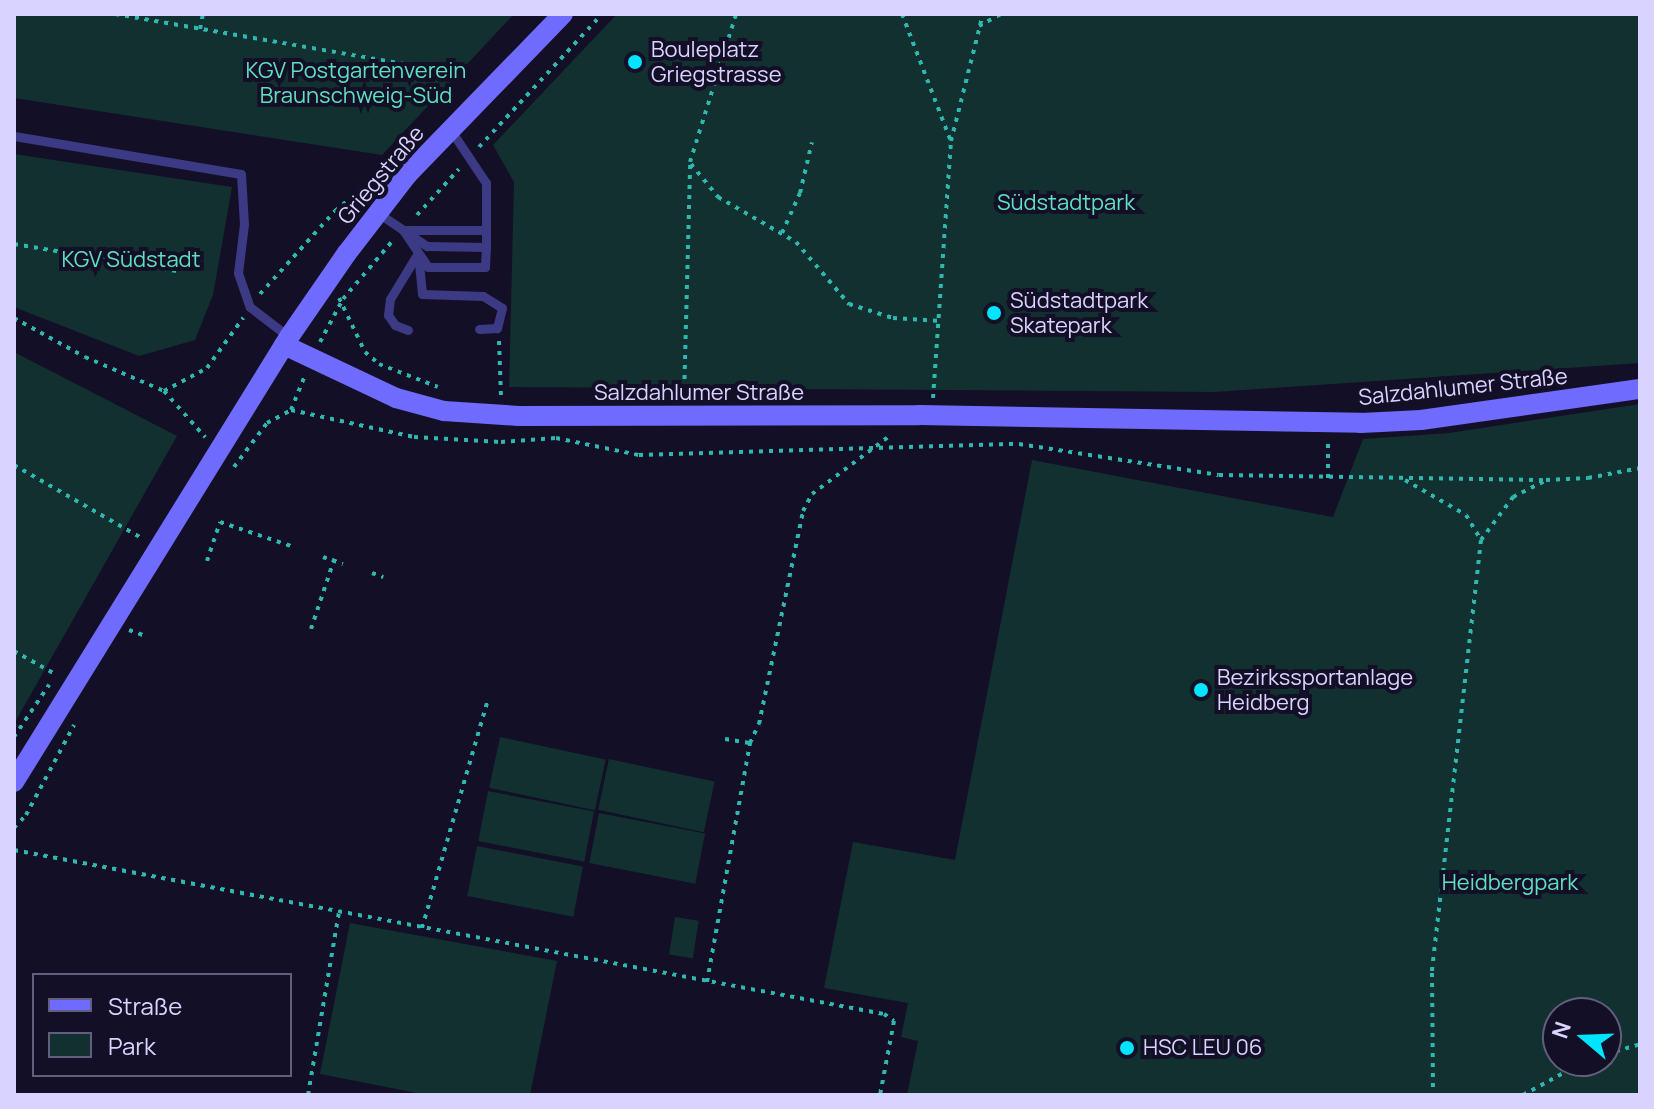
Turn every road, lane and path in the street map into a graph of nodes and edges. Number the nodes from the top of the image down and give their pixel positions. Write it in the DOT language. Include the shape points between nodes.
graph roads {
  1 [pos="115,14"];
  2 [pos="203,14"];
  3 [pos="563,14"];
  4 [pos="736,14"];
  5 [pos="902,14"];
  6 [pos="983,14"];
  7 [pos="1001,14"];
  8 [pos="978,26"];
  9 [pos="200,29"];
  10 [pos="473,82"];
  11 [pos="450,129"];
  12 [pos="14,136"];
  13 [pos="951,141"];
  14 [pos="812,142"];
  15 [pos="690,162"];
  16 [pos="393,167"];
  17 [pos="378,213"];
  18 [pos="403,230"];
  19 [pos="486,230"];
  20 [pos="782,233"];
  21 [pos="14,244"];
  22 [pos="486,247"];
  23 [pos="418,253"];
  24 [pos="177,271"];
  25 [pos="250,307"];
  26 [pos="14,318"];
  27 [pos="941,321"];
  28 [pos="501,323"];
  29 [pos="479,329"];
  30 [pos="408,330"];
  31 [pos="286,341"];
  32 [pos="1640,389"];
  33 [pos="164,391"];
  34 [pos="503,401"];
  35 [pos="291,410"];
  36 [pos="919,415"];
  37 [pos="684,417"];
  38 [pos="1329,423"];
  39 [pos="207,438"];
  40 [pos="878,445"];
  41 [pos="14,465"];
  42 [pos="1640,468"];
  43 [pos="1328,478"];
  44 [pos="1404,479"];
  45 [pos="1546,480"];
  46 [pos="1481,540"];
  47 [pos="161,544"];
  48 [pos="294,547"];
  49 [pos="323,557"];
  50 [pos="334,558"];
  51 [pos="207,561"];
  52 [pos="343,564"];
  53 [pos="372,573"];
  54 [pos="383,577"];
  55 [pos="126,629"];
  56 [pos="311,629"];
  57 [pos="143,635"];
  58 [pos="14,651"];
  59 [pos="65,664"];
  60 [pos="66,680"];
  61 [pos="488,699"];
  62 [pos="75,720"];
  63 [pos="14,737"];
  64 [pos="725,739"];
  65 [pos="750,743"];
  66 [pos="14,782"];
  67 [pos="14,828"];
  68 [pos="14,850"];
  69 [pos="339,912"];
  70 [pos="422,928"];
  71 [pos="707,982"];
  72 [pos="1556,1077"];
  73 [pos="308,1095"];
  74 [pos="880,1095"];
  75 [pos="1433,1095"];
  76 [pos="1523,1095"];
  1 -- 9 [label="path"];
  2 -- 9 [label="path"];
  3 -- 11 [label="main road, Griegstraße"];
  4 -- 15 [label="path"];
  5 -- 13 [label="path"];
  6 -- 8 [label="path"];
  7 -- 8 [label="path"];
  8 -- 13 [label="path"];
  9 -- 10 [label="path" via="456,73"];
  11 -- 17 [label="main road, Griegstraße"];
  11 -- 19 [label="lane" via="486,183"];
  12 -- 25 [label="lane" via="241,174 244,224 238,273"];
  13 -- 27 [label="path"];
  14 -- 20 [label="path" via="800,193"];
  15 -- 20 [label="path" via="718,197"];
  15 -- 37 [label="path"];
  16 -- 25 [label="path" via="335,211 277,270"];
  17 -- 18 [label="lane"];
  17 -- 31 [label="main road, Griegstraße"];
  18 -- 19 [label="lane"];
  18 -- 22 [label="lane" via="427,246"];
  18 -- 23 [label="lane"];
  19 -- 22 [label="lane"];
  20 -- 27 [label="path" via="817,261 824,278 849,304 893,318"];
  21 -- 24 [label="path"];
  22 -- 23 [label="lane" via="485,267 428,267"];
  23 -- 28 [label="lane" via="422,294 496,301 504,313"];
  23 -- 30 [label="lane" via="389,307 395,325"];
  25 -- 31 [label="lane"];
  25 -- 33 [label="path" via="207,368"];
  26 -- 33 [label="path"];
  27 -- 36 [label="path" via="934,395"];
  28 -- 29 [label="lane"];
  28 -- 34 [label="path" via="497,381"];
  31 -- 37 [label="main road, Salzdahlumer Straße" via="370,389 444,411"];
  31 -- 47 [label="main road"];
  32 -- 38 [label="main road, Salzdahlumer Straße" via="1421,420"];
  33 -- 39 [label="path"];
  35 -- 40 [label="path" via="414,437 501,442 556,438 639,455"];
  36 -- 37 [label="main road, Salzdahlumer Straße"];
  36 -- 38 [label="main road, Salzdahlumer Straße"];
  36 -- 40 [label="path"];
  38 -- 43 [label="path"];
  40 -- 43 [label="path" via="1019,444 1219,475"];
  40 -- 65 [label="path" via="812,494 803,511 759,724"];
  41 -- 47 [label="path"];
  42 -- 45 [label="path"];
  43 -- 44 [label="path"];
  44 -- 45 [label="path" via="1462,475"];
  44 -- 46 [label="path" via="1466,515"];
  45 -- 46 [label="path" via="1513,497"];
  46 -- 75 [label="path" via="1432,973"];
  47 -- 60 [label="main road"];
  48 -- 51 [label="path" via="220,522"];
  49 -- 50 [label="path"];
  50 -- 52 [label="path"];
  50 -- 56 [label="path"];
  53 -- 54 [label="path"];
  55 -- 57 [label="path"];
  58 -- 60 [label="path"];
  59 -- 60 [label="path"];
  60 -- 63 [label="path"];
  60 -- 66 [label="main road"];
  61 -- 70 [label="path"];
  62 -- 67 [label="path" via="26,815"];
  64 -- 65 [label="path"];
  65 -- 71 [label="path"];
  68 -- 69 [label="path"];
  69 -- 70 [label="path"];
  69 -- 73 [label="path"];
  70 -- 71 [label="path"];
  71 -- 74 [label="path" via="884,1014 894,1021"];
  72 -- 76 [label="path"];
}
